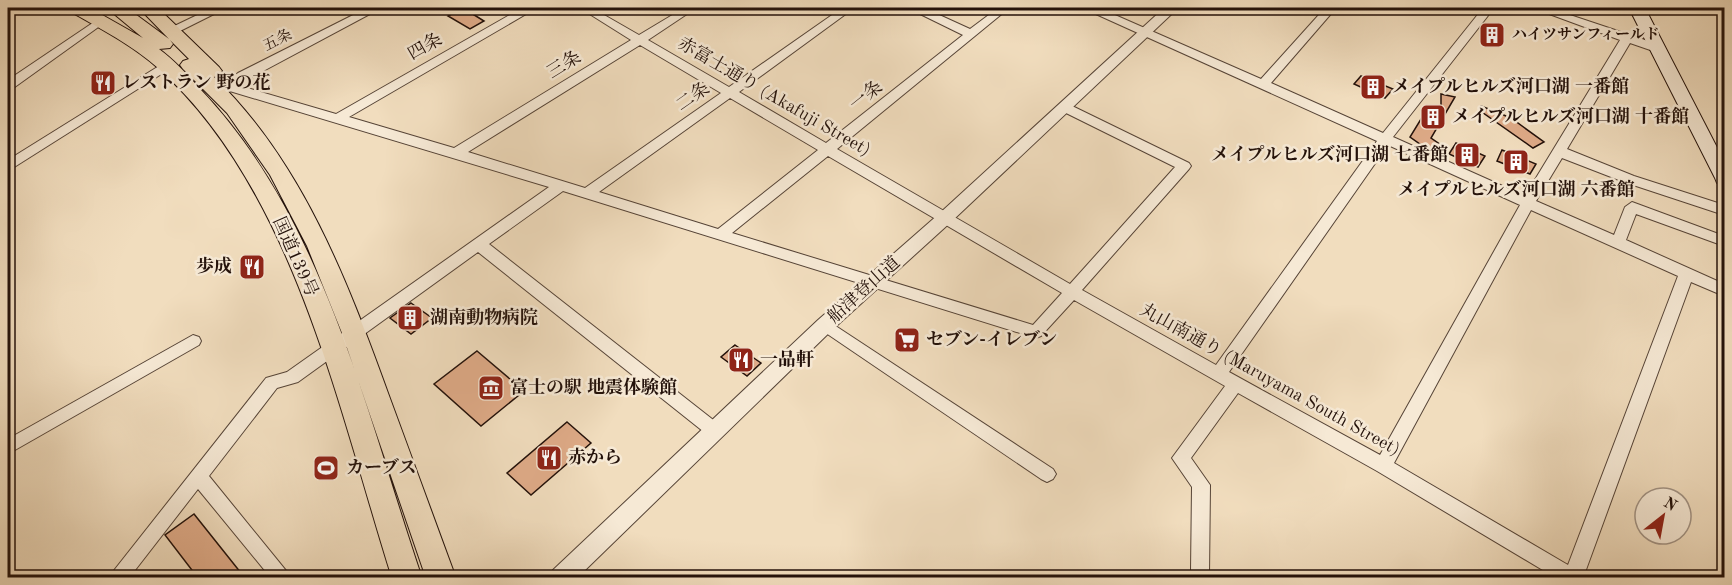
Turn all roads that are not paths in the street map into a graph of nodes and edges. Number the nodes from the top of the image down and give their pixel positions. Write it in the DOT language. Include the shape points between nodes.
graph roads {
  1 [pos="76,8"];
  2 [pos="148,8"];
  3 [pos="220,8"];
  4 [pos="375,8"];
  5 [pos="530,8"];
  6 [pos="585,8"];
  7 [pos="690,8"];
  8 [pos="849,8"];
  9 [pos="916,8"];
  10 [pos="1004,8"];
  11 [pos="1090,8"];
  12 [pos="1171,8"];
  13 [pos="1331,8"];
  14 [pos="1489,8"];
  15 [pos="1539,8"];
  16 [pos="1637,8"];
  17 [pos="108,14"];
  18 [pos="172,30"];
  19 [pos="1145,32"];
  20 [pos="971,34"];
  21 [pos="639,39"];
  22 [pos="1626,39"];
  23 [pos="1659,49"];
  24 [pos="167,65"];
  25 [pos="8,68"];
  26 [pos="26,73"];
  27 [pos="1263,84"];
  28 [pos="8,86"];
  29 [pos="730,92"];
  30 [pos="231,97"];
  31 [pos="1064,107"];
  32 [pos="338,118"];
  33 [pos="1386,138"];
  34 [pos="829,149"];
  35 [pos="1558,151"];
  36 [pos="456,153"];
  37 [pos="8,166"];
  38 [pos="1725,178"];
  39 [pos="560,186"];
  40 [pos="586,194"];
  41 [pos="1528,203"];
  42 [pos="1725,210"];
  43 [pos="946,217"];
  44 [pos="721,234"];
  45 [pos="1725,241"];
  46 [pos="1618,243"];
  47 [pos="480,245"];
  48 [pos="1687,273"];
  49 [pos="872,282"];
  50 [pos="1725,290"];
  51 [pos="1072,292"];
  52 [pos="825,325"];
  53 [pos="354,333"];
  54 [pos="193,341"];
  55 [pos="333,348"];
  56 [pos="1219,373"];
  57 [pos="1236,383"];
  58 [pos="715,431"];
  59 [pos="8,447"];
  60 [pos="1383,466"];
  61 [pos="1047,474"];
  62 [pos="198,476"];
  63 [pos="1573,577"];
  64 [pos="117,578"];
  65 [pos="283,578"];
  66 [pos="407,578"];
  67 [pos="441,578"];
  68 [pos="561,578"];
  69 [pos="1197,578"];
  1 -- 17 [label="highway, 国道139号"];
  2 -- 18 [label="highway"];
  3 -- 18 [label="street"];
  4 -- 30 [label="street, 五条" via="242,76"];
  5 -- 32 [label="street, 四条"];
  6 -- 21 [label="street, 赤富士通り (Akafuji Street)"];
  7 -- 21 [label="street, 三条"];
  8 -- 29 [label="street, 二条"];
  9 -- 20 [label="street"];
  10 -- 20 [label="street, 一条"];
  11 -- 19 [label="street"];
  12 -- 19 [label="street, 船津登山道"];
  13 -- 27 [label="street"];
  14 -- 33 [label="street"];
  15 -- 22 [label="street"];
  16 -- 23 [label="main road"];
  17 -- 24 [label="highway, 国道139号"];
  17 -- 26 [label="street"];
  17 -- 30 [label="highway, 国道139号" via="186,61"];
  18 -- 30 [label="highway"];
  19 -- 27 [label="street"];
  19 -- 31 [label="street, 船津登山道"];
  20 -- 34 [label="street, 一条"];
  21 -- 29 [label="street, 赤富士通り (Akafuji Street)"];
  21 -- 36 [label="street, 三条"];
  22 -- 23 [label="street"];
  22 -- 35 [label="street"];
  23 -- 38 [label="main road"];
  24 -- 37 [label="street"];
  24 -- 55 [label="highway, 国道139号" via="201,99 261,184"];
  25 -- 26 [label="street"];
  26 -- 28 [label="street"];
  27 -- 33 [label="street"];
  29 -- 34 [label="street, 赤富士通り (Akafuji Street)"];
  29 -- 40 [label="street, 二条"];
  30 -- 32 [label="street"];
  30 -- 53 [label="highway, 国道139号" via="279,172 319,246"];
  31 -- 43 [label="street, 船津登山道"];
  31 -- 51 [label="street" via="1184,166"];
  32 -- 36 [label="street"];
  33 -- 41 [label="street"];
  33 -- 56 [label="street"];
  34 -- 43 [label="street, 赤富士通り (Akafuji Street)"];
  34 -- 44 [label="street, 一条"];
  35 -- 41 [label="street"];
  35 -- 42 [label="street"];
  36 -- 39 [label="street"];
  39 -- 40 [label="street"];
  39 -- 47 [label="street"];
  40 -- 44 [label="street"];
  41 -- 46 [label="street"];
  41 -- 60 [label="street"];
  43 -- 49 [label="street, 船津登山道"];
  43 -- 51 [label="street, 丸山南通り (Maruyama South Street)"];
  44 -- 49 [label="street"];
  45 -- 46 [label="street" via="1632,207"];
  46 -- 48 [label="street"];
  47 -- 53 [label="street"];
  47 -- 58 [label="street"];
  48 -- 50 [label="street"];
  48 -- 63 [label="street"];
  49 -- 51 [label="street" via="1036,332"];
  49 -- 52 [label="street, 船津登山道"];
  51 -- 56 [label="street, 丸山南通り (Maruyama South Street)"];
  52 -- 58 [label="street, 船津登山道"];
  52 -- 61 [label="street"];
  53 -- 55 [label="street"];
  53 -- 67 [label="highway, 国道139号"];
  54 -- 59 [label="street"];
  55 -- 62 [label="street" via="292,377 272,383"];
  55 -- 66 [label="highway, 国道139号"];
  56 -- 57 [label="street, 丸山南通り (Maruyama South Street)"];
  57 -- 60 [label="street, 丸山南通り (Maruyama South Street)"];
  57 -- 69 [label="street" via="1181,458 1201,485"];
  58 -- 68 [label="street, 船津登山道"];
  60 -- 63 [label="street, 丸山南通り (Maruyama South Street)"];
  62 -- 64 [label="street"];
  62 -- 65 [label="street"];
}
